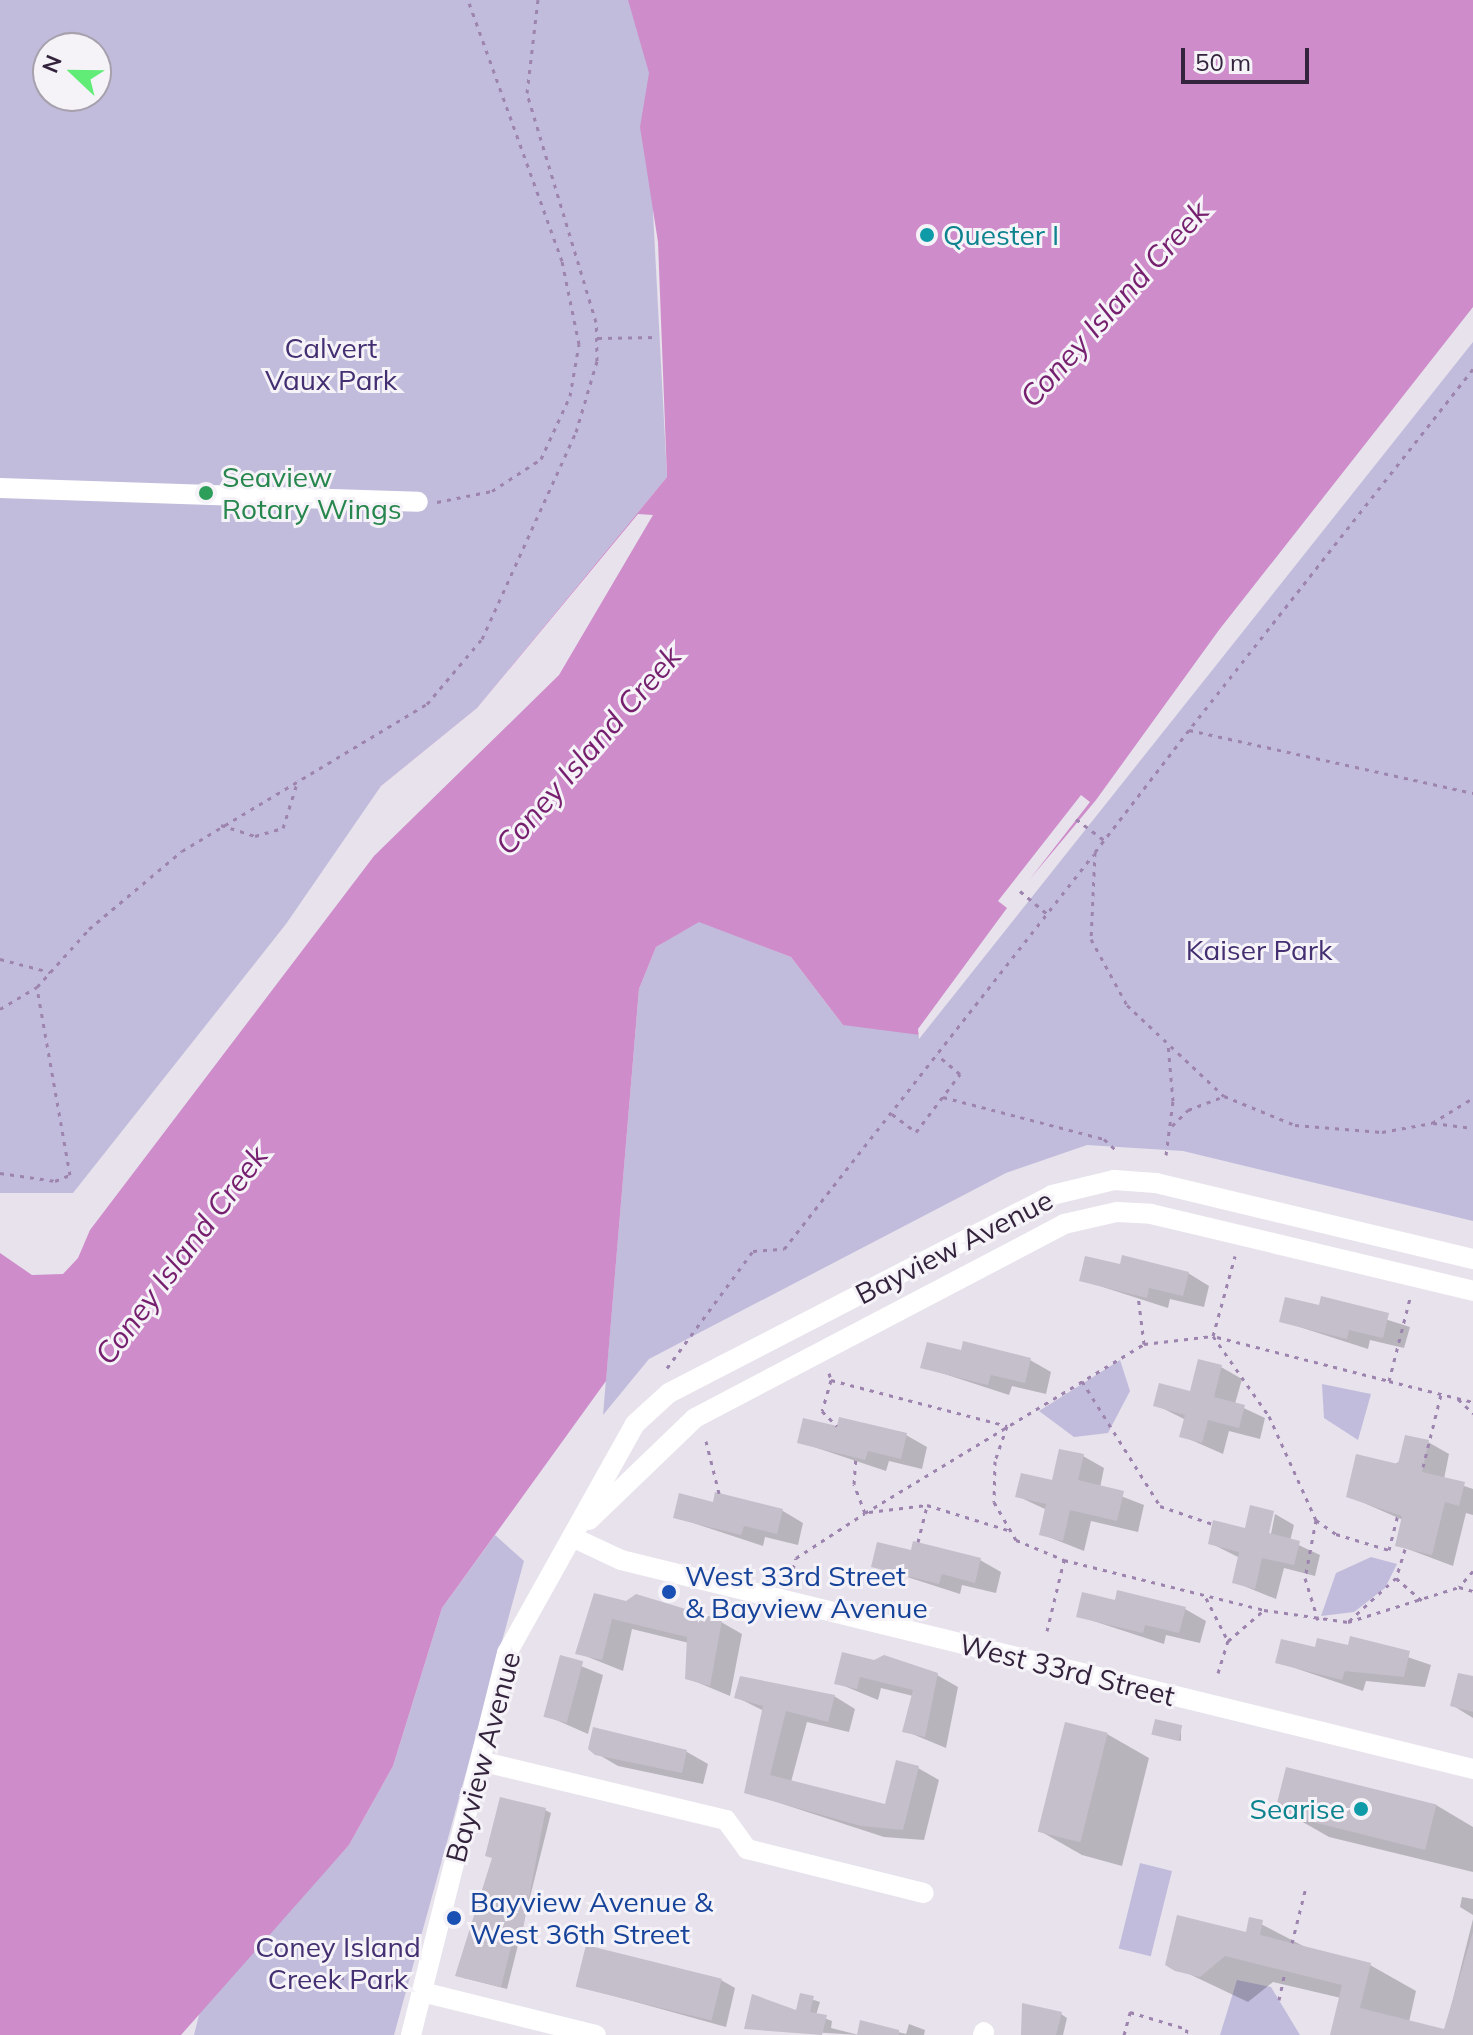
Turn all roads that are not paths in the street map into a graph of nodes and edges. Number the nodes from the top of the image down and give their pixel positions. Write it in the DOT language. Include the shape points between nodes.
graph roads {
  1 [pos="0,488"];
  2 [pos="418,502"];
  3 [pos="1473,1259"];
  4 [pos="1473,1291"];
  5 [pos="572,1537"];
  6 [pos="480,1761"];
  7 [pos="1473,1769"];
  8 [pos="924,1893"];
  9 [pos="415,1990"];
  10 [pos="411,2035"];
  11 [pos="596,2035"];
  1 -- 2 [label="street"];
  3 -- 5 [label="street, Bayview Avenue" via="1156,1183 1114,1180 1052,1195 669,1393 635,1424"];
  4 -- 5 [label="street, Bayview Avenue" via="1151,1214 1117,1212 1064,1224 695,1418"];
  5 -- 6 [label="street, Bayview Avenue" via="507,1653"];
  5 -- 7 [label="street, West 33rd Street" via="621,1560"];
  6 -- 8 [label="street" via="726,1820 747,1849"];
  6 -- 9 [label="street, Bayview Avenue"];
  9 -- 10 [label="street, Bayview Avenue"];
  9 -- 11 [label="street"];
}
